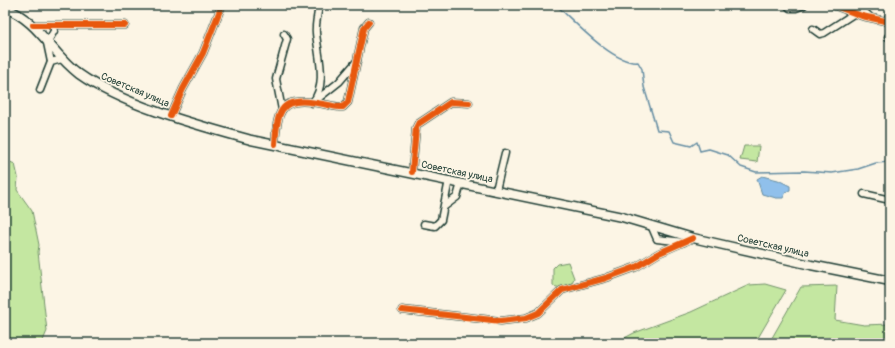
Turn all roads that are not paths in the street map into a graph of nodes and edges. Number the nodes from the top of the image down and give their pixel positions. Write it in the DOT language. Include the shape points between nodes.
graph roads {
  1 [pos="222,5"];
  2 [pos="319,5"];
  3 [pos="787,5"];
  4 [pos="804,5"];
  5 [pos="833,5"];
  6 [pos="848,5"];
  7 [pos="857,5"];
  8 [pos="5,8"];
  9 [pos="862,11"];
  10 [pos="890,13"];
  11 [pos="855,14"];
  12 [pos="869,16"];
  13 [pos="369,22"];
  14 [pos="888,22"];
  15 [pos="49,24"];
  16 [pos="33,25"];
  17 [pos="125,25"];
  18 [pos="813,30"];
  19 [pos="54,31"];
  20 [pos="284,34"];
  21 [pos="45,40"];
  22 [pos="62,59"];
  23 [pos="358,60"];
  24 [pos="51,62"];
  25 [pos="40,90"];
  26 [pos="312,103"];
  27 [pos="469,103"];
  28 [pos="282,110"];
  29 [pos="171,116"];
  30 [pos="275,144"];
  31 [pos="505,153"];
  32 [pos="412,172"];
  33 [pos="449,180"];
  34 [pos="461,183"];
  35 [pos="496,190"];
  36 [pos="864,194"];
  37 [pos="890,200"];
  38 [pos="444,206"];
  39 [pos="424,224"];
  40 [pos="651,225"];
  41 [pos="693,238"];
  42 [pos="662,240"];
  43 [pos="685,242"];
  44 [pos="662,251"];
  45 [pos="890,281"];
  46 [pos="402,310"];
  1 -- 29 [label="street" via="203,53"];
  2 -- 26 [label="street" via="316,33 320,79 316,98"];
  3 -- 4 [label="street" via="790,8"];
  5 -- 11 [label="street"];
  6 -- 9 [label="street"];
  7 -- 9 [label="street"];
  8 -- 16 [label="main road, Советская улица" via="18,13"];
  9 -- 12 [label="street"];
  10 -- 14 [label="street"];
  11 -- 12 [label="street"];
  11 -- 18 [label="street" via="824,33 820,34"];
  12 -- 14 [label="street"];
  13 -- 23 [label="street" via="364,28"];
  15 -- 16 [label="street"];
  15 -- 17 [label="street"];
  15 -- 21 [label="street"];
  16 -- 21 [label="main road, Советская улица"];
  19 -- 21 [label="street"];
  20 -- 28 [label="street" via="287,39 276,79"];
  21 -- 22 [label="main road, Советская улица"];
  21 -- 24 [label="street"];
  22 -- 24 [label="street"];
  22 -- 29 [label="main road, Советская улица" via="100,88"];
  23 -- 26 [label="street" via="339,82"];
  23 -- 26 [label="street" via="348,102 343,106"];
  24 -- 25 [label="street"];
  26 -- 28 [label="street" via="296,101 287,104"];
  27 -- 32 [label="street" via="451,102 418,124"];
  28 -- 30 [label="street"];
  29 -- 30 [label="main road, Советская улица"];
  30 -- 32 [label="main road, Советская улица"];
  31 -- 35 [label="street"];
  32 -- 33 [label="main road, Советская улица"];
  33 -- 34 [label="main road, Советская улица"];
  33 -- 38 [label="street"];
  34 -- 35 [label="main road, Советская улица"];
  34 -- 38 [label="street" via="457,197"];
  35 -- 40 [label="main road, Советская улица"];
  36 -- 37 [label="street"];
  38 -- 39 [label="street" via="439,224"];
  40 -- 41 [label="main road, Советская улица"];
  40 -- 42 [label="street" via="657,239"];
  41 -- 43 [label="street"];
  41 -- 45 [label="main road, Советская улица"];
  42 -- 43 [label="street"];
  42 -- 44 [label="street"];
  43 -- 44 [label="street"];
  44 -- 46 [label="street" via="636,267 562,290 538,313 526,318 500,321"];
}
